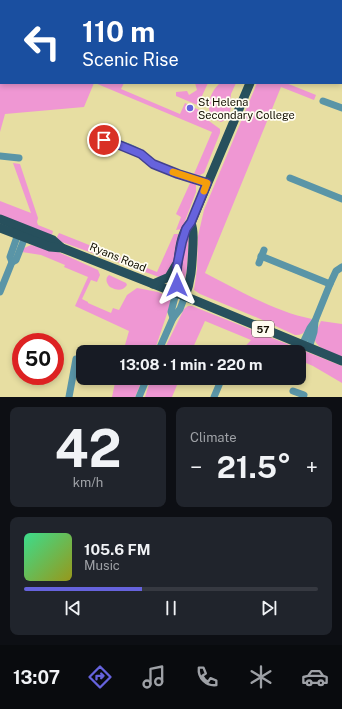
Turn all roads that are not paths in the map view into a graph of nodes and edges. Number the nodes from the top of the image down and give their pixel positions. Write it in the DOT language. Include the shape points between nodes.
graph roads {
  1 [pos="250,84"];
  2 [pos="323,100"];
  3 [pos="342,108"];
  4 [pos="103,140"];
  5 [pos="0,156"];
  6 [pos="19,158"];
  7 [pos="290,178"];
  8 [pos="207,183"];
  9 [pos="342,199"];
  10 [pos="0,219"];
  11 [pos="191,222"];
  12 [pos="0,228"];
  13 [pos="23,232"];
  14 [pos="261,257"];
  15 [pos="177,264"];
  16 [pos="342,267"];
  17 [pos="153,284"];
  18 [pos="330,284"];
  19 [pos="0,292"];
  20 [pos="176,293"];
  21 [pos="185,296"];
  22 [pos="172,318"];
  23 [pos="161,345"];
  24 [pos="303,345"];
  25 [pos="306,345"];
  26 [pos="306,346"];
  27 [pos="76,358"];
  28 [pos="342,361"];
  29 [pos="144,385"];
  30 [pos="219,385"];
  31 [pos="69,397"];
  32 [pos="139,397"];
  33 [pos="214,397"];
  1 -- 8 [label="main road"];
  2 -- 3 [label="street"];
  4 -- 8 [label="street" via="141,154 153,164"];
  5 -- 6 [label="street"];
  7 -- 9 [label="street"];
  8 -- 11 [label="main road"];
  10 -- 13 [label="main road, Ryans Road / 57"];
  11 -- 15 [label="main road" via="185,232"];
  11 -- 21 [label="main road" via="193,264"];
  12 -- 13 [label="main road, Ryans Road / 57"];
  13 -- 17 [label="main road, Ryans Road / 57" via="53,240 62,248"];
  13 -- 19 [label="street" via="10,257 12,262"];
  14 -- 18 [label="street"];
  15 -- 17 [label="main road" via="169,277"];
  15 -- 20 [label="main road"];
  16 -- 18 [label="street" via="336,271"];
  17 -- 20 [label="main road, Ryans Road / 57"];
  18 -- 25 [label="street" via="315,321 315,330"];
  20 -- 21 [label="main road, Ryans Road / 57"];
  20 -- 22 [label="street"];
  21 -- 22 [label="street" via="180,309"];
  21 -- 24 [label="main road, Ryans Road / 57"];
  22 -- 23 [label="street"];
  26 -- 28 [label="main road, Ryans Road / 57"];
  27 -- 31 [label="street"];
  29 -- 32 [label="street"];
  30 -- 33 [label="street"];
}
